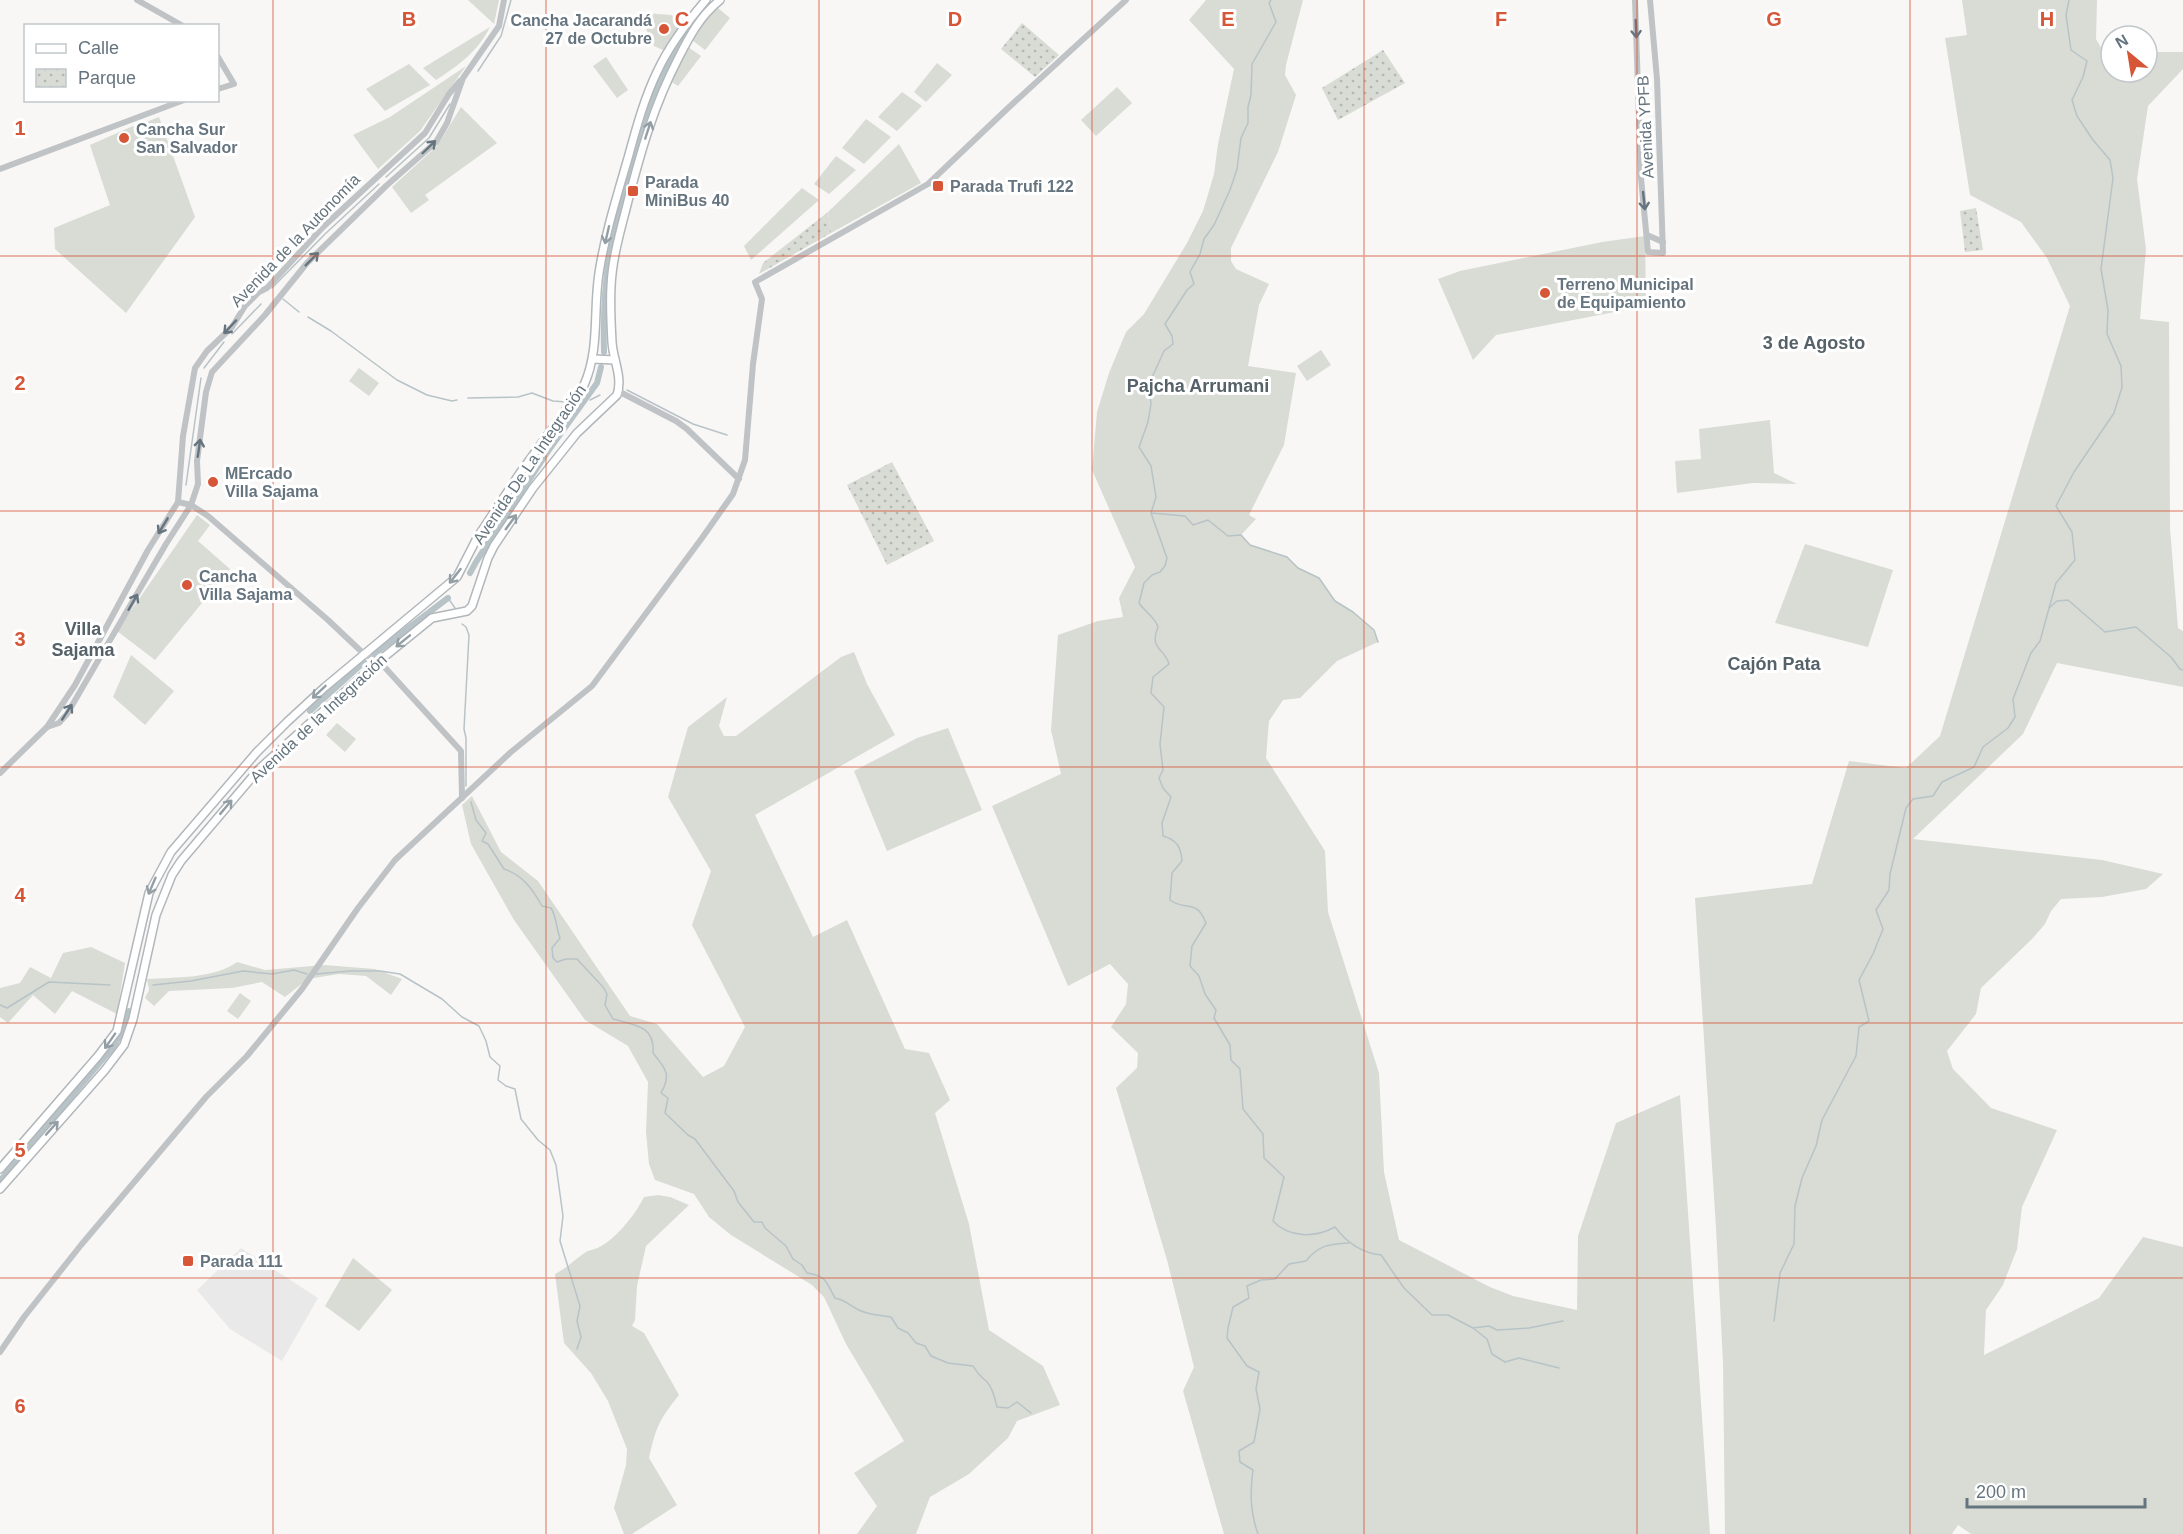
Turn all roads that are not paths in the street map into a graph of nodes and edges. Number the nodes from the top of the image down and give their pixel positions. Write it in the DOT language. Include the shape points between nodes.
graph roads {
  1 [pos="137,0"];
  2 [pos="504,0"];
  3 [pos="706,0"];
  4 [pos="720,0"];
  5 [pos="1126,0"];
  6 [pos="1635,0"];
  7 [pos="1650,0"];
  8 [pos="179,24"];
  9 [pos="219,59"];
  10 [pos="463,78"];
  11 [pos="219,89"];
  12 [pos="179,102"];
  13 [pos="0,169"];
  14 [pos="1647,235"];
  15 [pos="1663,242"];
  16 [pos="593,359"];
  17 [pos="615,360"];
  18 [pos="618,391"];
  19 [pos="739,479"];
  20 [pos="178,502"];
  21 [pos="191,505"];
  22 [pos="467,611"];
  23 [pos="364,654"];
  24 [pos="379,662"];
  25 [pos="47,727"];
  26 [pos="0,773"];
  27 [pos="462,798"];
  28 [pos="128,986"];
  29 [pos="140,986"];
  30 [pos="0,1169"];
  31 [pos="0,1189"];
  32 [pos="0,1352"];
  1 -- 8 [label="street"];
  2 -- 10 [label="street" via="499,26"];
  3 -- 16 [label="main road, Avenida De La Integración, one-way" via="658,70 636,129 599,273"];
  17 -- 4 [label="main road, one-way" via="613,267 644,140 658,100 687,41 708,10"];
  5 -- 19 [label="street" via="928,184 754,282 762,299 745,460"];
  6 -- 14 [label="street, Avenida YPFB, one-way" via="1641,178"];
  7 -- 15 [label="street, Avenida YPFB"];
  9 -- 11 [label="street" via="234,84"];
  10 -- 20 [label="street, Avenida de la Autonomía, one-way" via="425,133 331,219 245,306 232,327 195,368 183,436"];
  21 -- 10 [label="street, Avenida de la Autonomía, one-way" via="198,484 197,461 212,372 307,263 436,142"];
  12 -- 13 [label="street"];
  14 -- 15 [label="street"];
  14 -- 15 [label="street, Avenida YPFB" via="1648,252 1663,253"];
  16 -- 17 [label="main road"];
  16 -- 23 [label="main road, Avenida De La Integración, one-way" via="584,385 477,537 457,577"];
  17 -- 18 [label="main road"];
  18 -- 19 [label="street" via="676,421"];
  22 -- 18 [label="main road, Avenida De La Integración, one-way" via="494,546 533,488 577,433 603,411"];
  19 -- 27 [label="street" via="702,538 592,686"];
  20 -- 21 [label="street"];
  20 -- 25 [label="street, Avenida de la Autonomía, one-way" via="75,685"];
  21 -- 23 [label="street" via="212,519"];
  25 -- 21 [label="street, Avenida de la Autonomía, one-way" via="59,723 67,714"];
  22 -- 24 [label="main road, Avenida de la Integración, one-way" via="432,618"];
  23 -- 24 [label="street"];
  23 -- 28 [label="main road, Avenida de la Integración, one-way" via="257,752 171,852 149,893"];
  24 -- 27 [label="street" via="462,751"];
  29 -- 24 [label="main road, Avenida de la Integración, one-way" via="156,915 181,861 259,769"];
  25 -- 26 [label="street, Avenida de la Autonomía"];
  27 -- 32 [label="street" via="383,873 305,986 81,1245"];
  28 -- 29 [label="main road"];
  28 -- 30 [label="main road, Avenida de la Integración, one-way" via="117,1031"];
  31 -- 29 [label="main road, Avenida de la Integración, one-way" via="118,1054 129,1033"];
}
